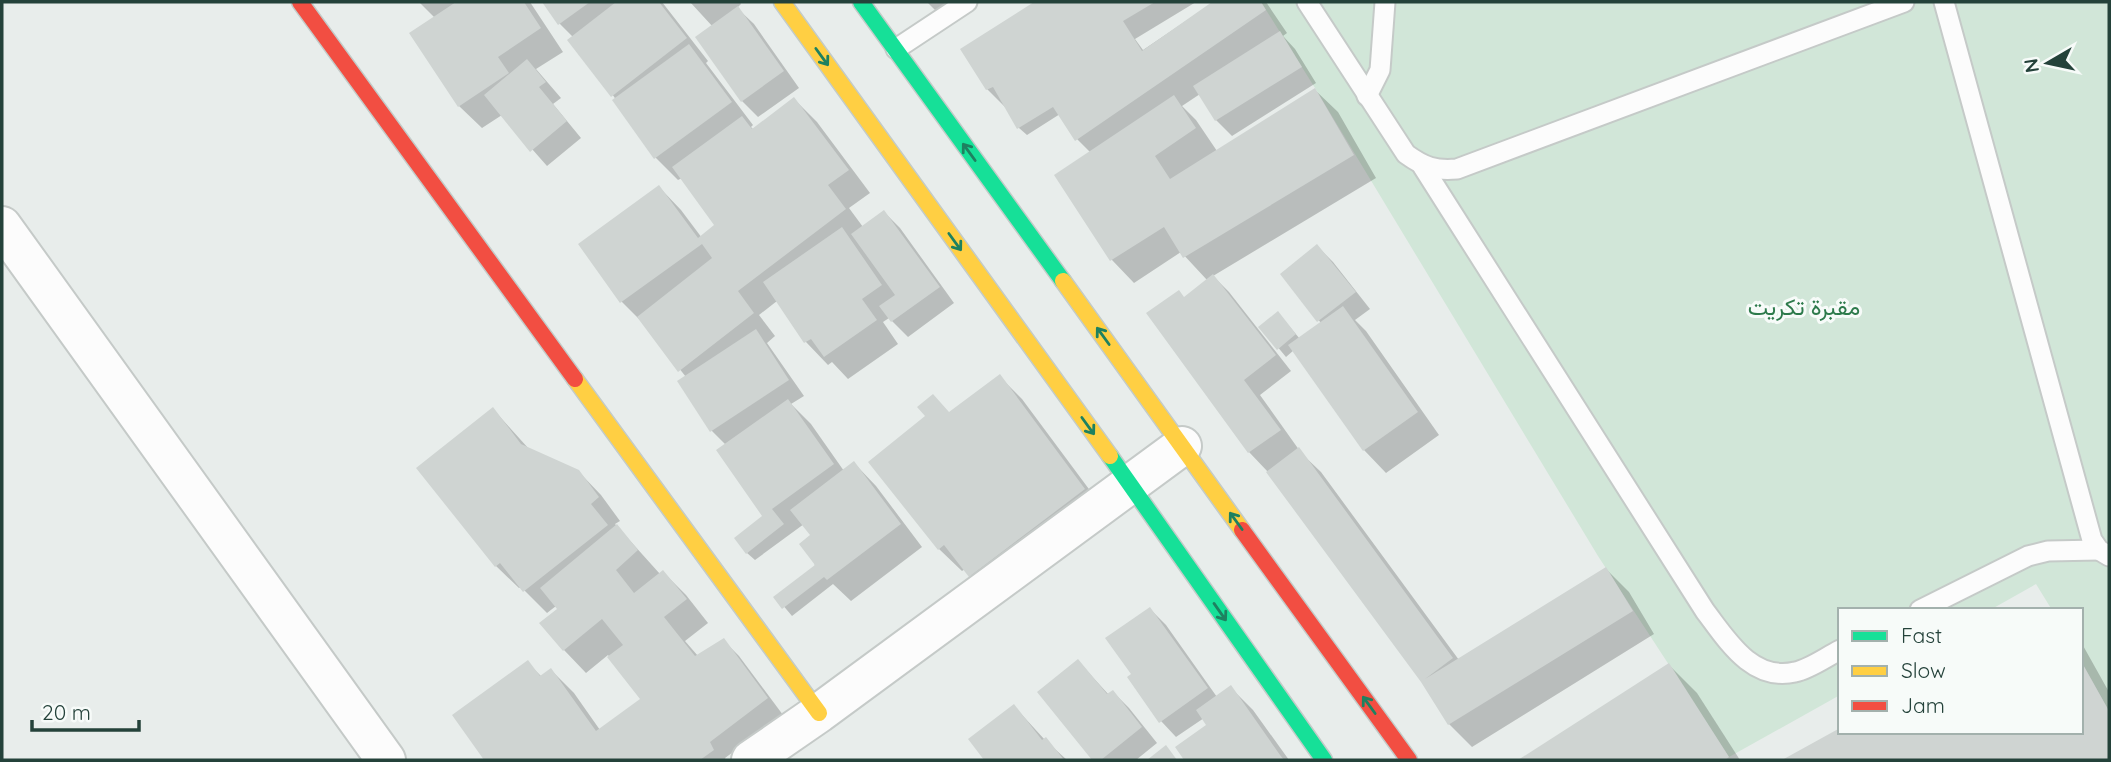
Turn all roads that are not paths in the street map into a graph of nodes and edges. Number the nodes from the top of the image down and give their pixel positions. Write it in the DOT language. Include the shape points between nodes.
graph roads {
  1 [pos="300,2"];
  2 [pos="782,2"];
  3 [pos="861,2"];
  4 [pos="967,2"];
  5 [pos="1307,2"];
  6 [pos="1385,2"];
  7 [pos="1904,2"];
  8 [pos="1944,2"];
  9 [pos="895,49"];
  10 [pos="1367,96"];
  11 [pos="1423,167"];
  12 [pos="2,226"];
  13 [pos="1182,446"];
  14 [pos="1130,484"];
  15 [pos="2104,553"];
  16 [pos="1924,608"];
  17 [pos="1838,651"];
  18 [pos="820,713"];
  19 [pos="386,760"];
  20 [pos="751,760"];
  21 [pos="1324,760"];
  22 [pos="1409,760"];
  1 -- 18 [label="main road"];
  2 -- 14 [label="main road, one-way"];
  3 -- 9 [label="main road"];
  4 -- 9 [label="lane"];
  5 -- 10 [label="lane"];
  6 -- 10 [label="lane" via="1380,70"];
  7 -- 11 [label="lane" via="1457,169"];
  8 -- 15 [label="lane" via="2092,540"];
  13 -- 9 [label="main road, one-way"];
  10 -- 11 [label="lane" via="1406,154"];
  11 -- 17 [label="lane" via="1733,648 1758,668 1780,673 1796,672"];
  12 -- 19 [label="street"];
  13 -- 14 [label="street"];
  22 -- 13 [label="main road, one-way"];
  14 -- 18 [label="street"];
  14 -- 21 [label="main road, one-way"];
  15 -- 16 [label="lane" via="2048,551 2028,556"];
  18 -- 20 [label="street"];
}
